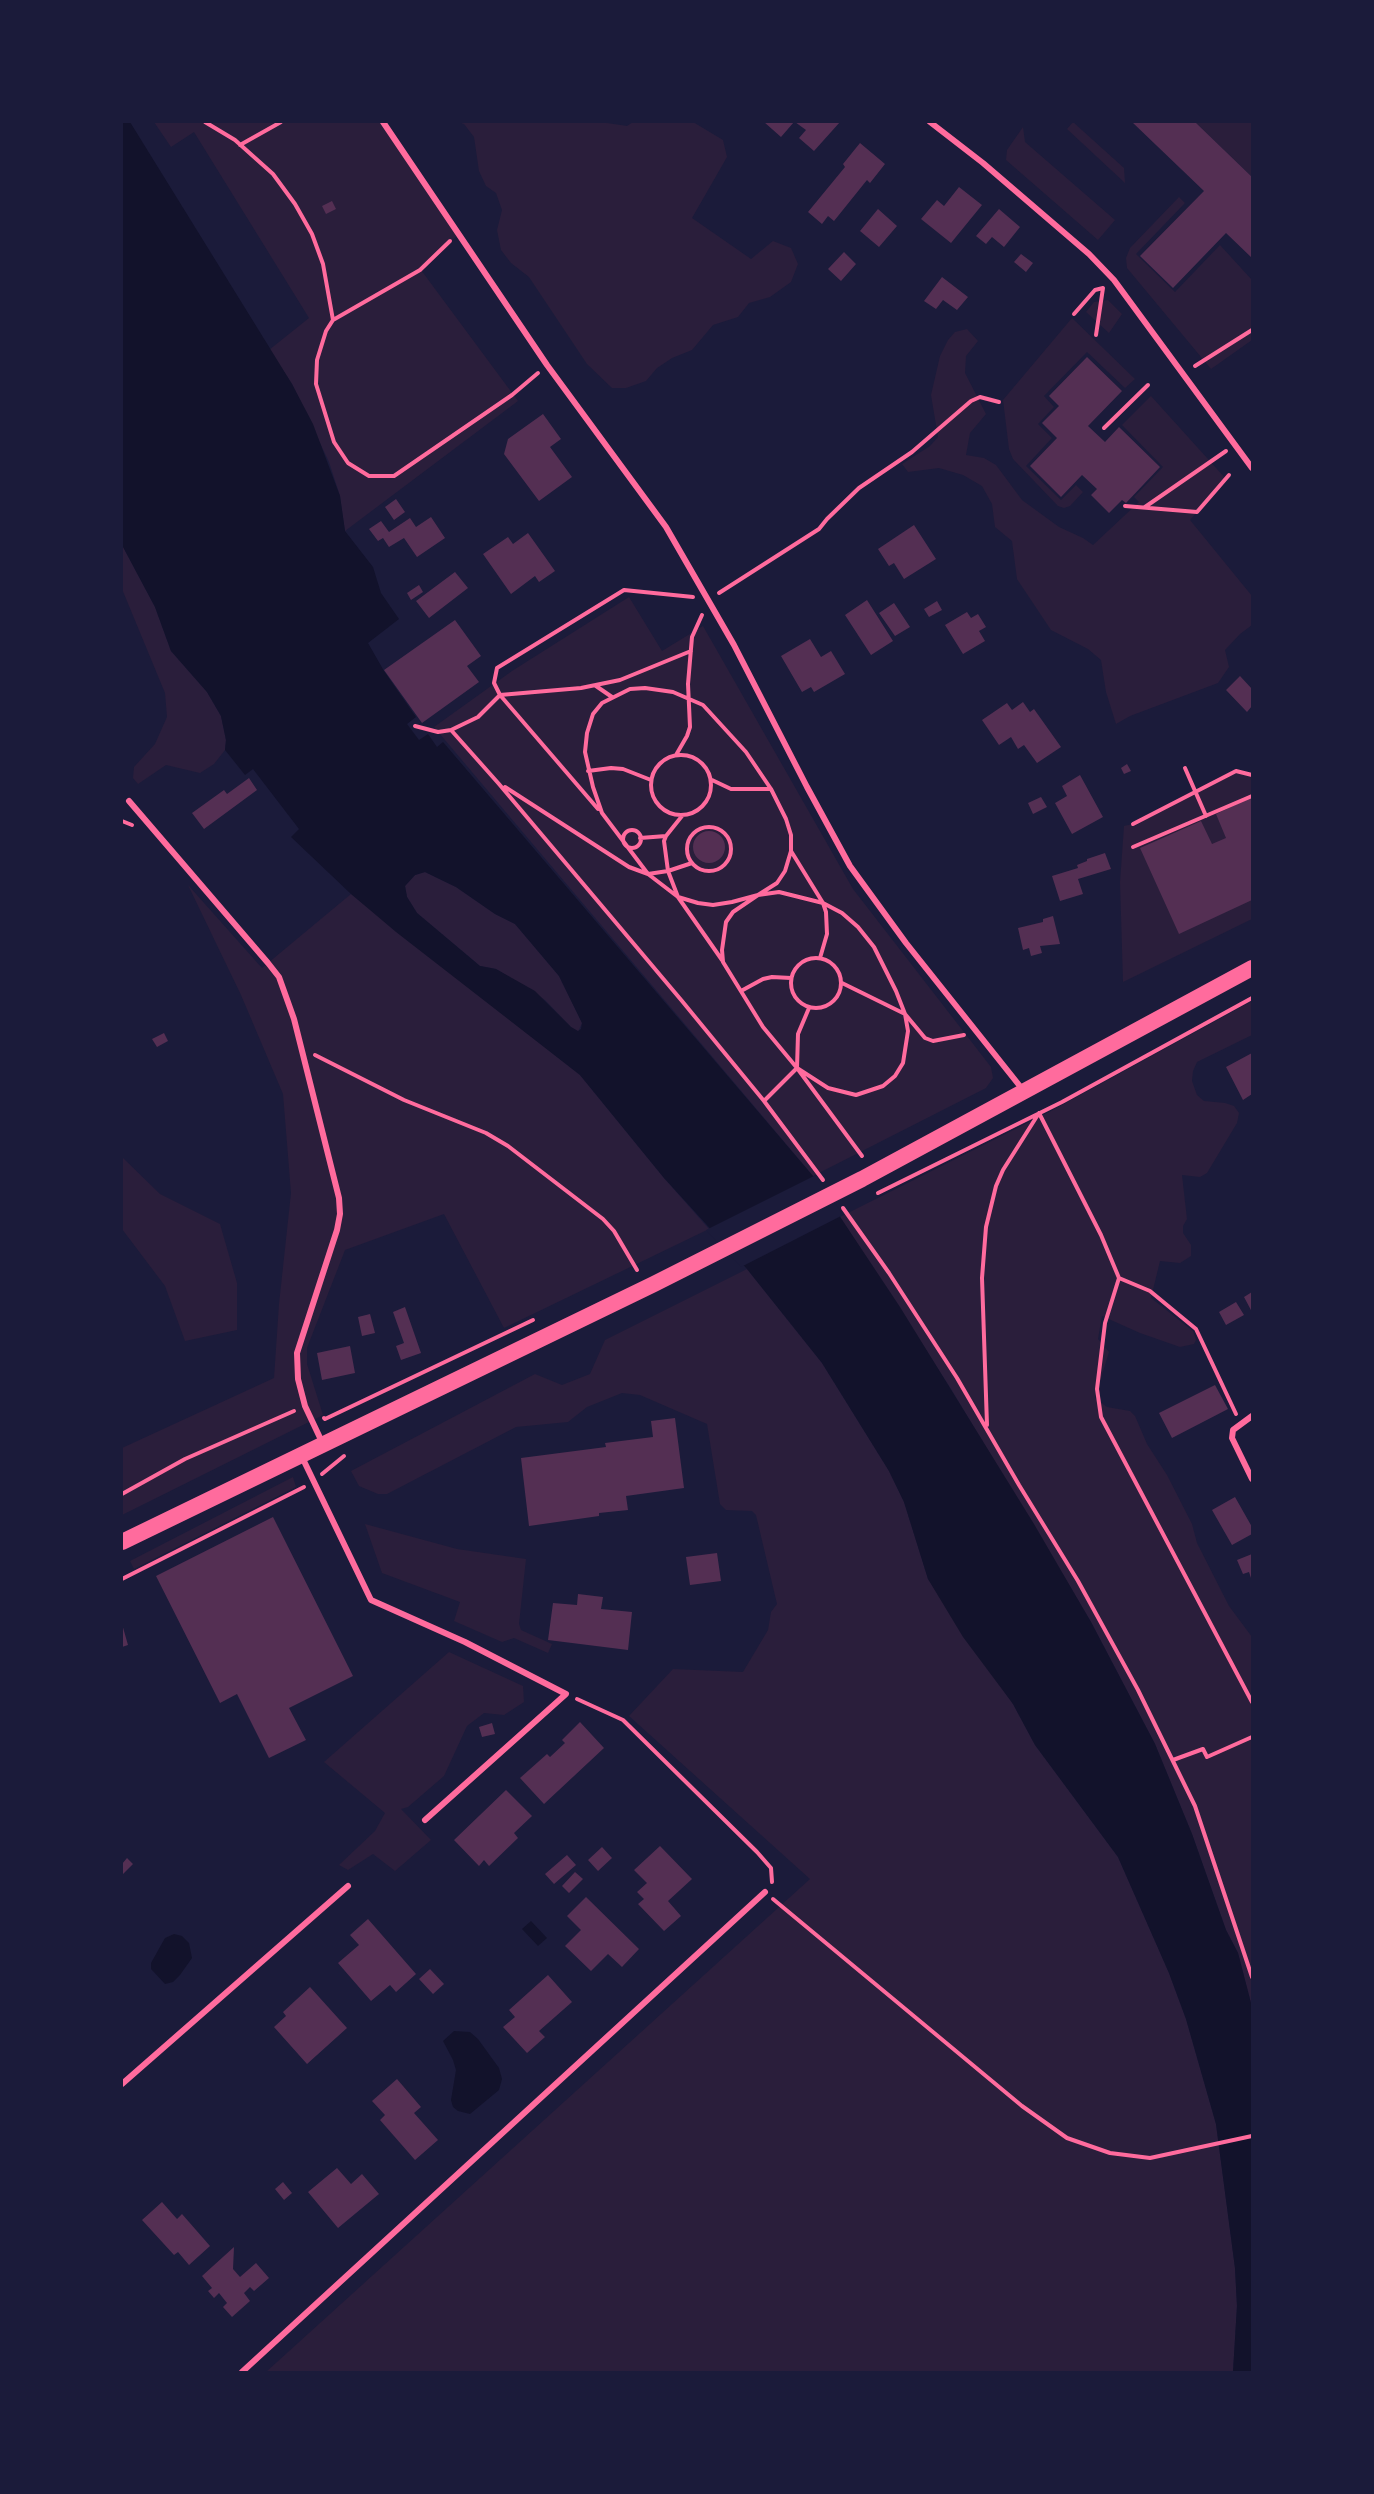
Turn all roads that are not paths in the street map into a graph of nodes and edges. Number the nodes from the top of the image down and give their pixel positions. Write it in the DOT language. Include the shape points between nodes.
graph roads {
  1 [pos="383,122"];
  2 [pos="930,122"];
  3 [pos="1252,468"];
  4 [pos="129,801"];
  5 [pos="1252,968"];
  6 [pos="1025,1092"];
  7 [pos="1252,1416"];
  8 [pos="322,1443"];
  9 [pos="300,1454"];
  10 [pos="1252,1479"];
  11 [pos="122,1542"];
  12 [pos="425,1820"];
  13 [pos="348,1886"];
  14 [pos="765,1892"];
  15 [pos="122,2084"];
  16 [pos="242,2373"];
  1 -- 6 [label="street" via="547,365 666,527 709,599 850,866"];
  2 -- 3 [label="street" via="1089,254 1114,280"];
  4 -- 8 [label="street" via="279,977 294,1019 339,1198 337,1230 297,1353 304,1406"];
  5 -- 6 [label="highway"];
  6 -- 8 [label="highway" via="654,1284"];
  7 -- 10 [label="street" via="1233,1430 1232,1438"];
  8 -- 9 [label="highway"];
  9 -- 11 [label="highway"];
  9 -- 12 [label="street" via="371,1600 566,1694"];
  13 -- 15 [label="street"];
  14 -- 16 [label="street"];
}
